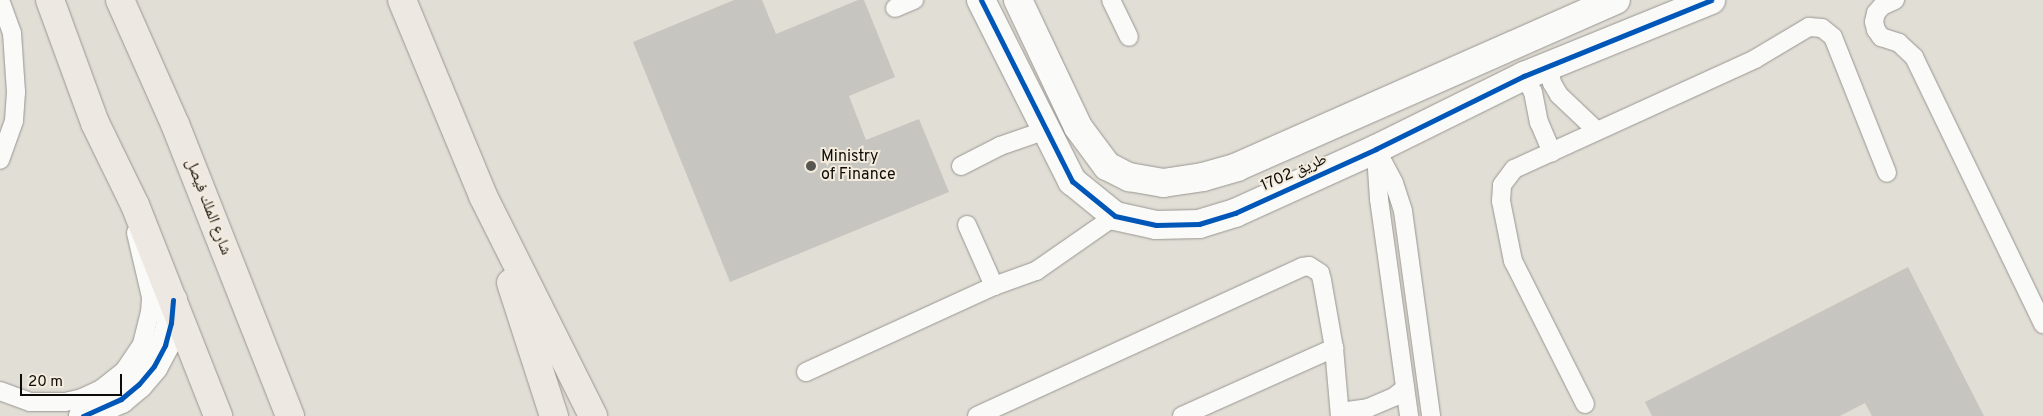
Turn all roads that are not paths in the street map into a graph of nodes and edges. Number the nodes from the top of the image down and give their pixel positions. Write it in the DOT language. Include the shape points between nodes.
graph roads {
  1 [pos="0,0"];
  2 [pos="50,0"];
  3 [pos="120,0"];
  4 [pos="402,0"];
  5 [pos="914,0"];
  6 [pos="981,0"];
  7 [pos="1018,0"];
  8 [pos="1111,0"];
  9 [pos="1616,0"];
  10 [pos="1710,0"];
  11 [pos="1895,0"];
  12 [pos="895,8"];
  13 [pos="1130,37"];
  14 [pos="1549,65"];
  15 [pos="1524,76"];
  16 [pos="1358,113"];
  17 [pos="1046,130"];
  18 [pos="1597,131"];
  19 [pos="1376,149"];
  20 [pos="1552,152"];
  21 [pos="0,160"];
  22 [pos="961,166"];
  23 [pos="1887,173"];
  24 [pos="483,196"];
  25 [pos="136,205"];
  26 [pos="1115,216"];
  27 [pos="967,225"];
  28 [pos="994,286"];
  29 [pos="173,300"];
  30 [pos="2043,324"];
  31 [pos="1334,348"];
  32 [pos="806,372"];
  33 [pos="1405,388"];
  34 [pos="0,390"];
  35 [pos="105,397"];
  36 [pos="1585,404"];
  37 [pos="1340,414"];
  38 [pos="83,416"];
  39 [pos="218,416"];
  40 [pos="290,416"];
  41 [pos="554,416"];
  42 [pos="593,416"];
  43 [pos="977,416"];
  44 [pos="1182,416"];
  45 [pos="1409,416"];
  46 [pos="1431,416"];
  1 -- 21 [label="lane" via="12,32 16,92 14,122"];
  2 -- 25 [label="highway" via="95,123"];
  3 -- 40 [label="highway, شارع الملك فيصل" via="175,124"];
  4 -- 24 [label="highway"];
  5 -- 12 [label="lane"];
  6 -- 17 [label="street, طريق 1702"];
  7 -- 16 [label="street, طريق 1702" via="1078,127 1107,166 1129,177 1163,183 1211,175 1237,167"];
  8 -- 13 [label="lane"];
  9 -- 16 [label="street, طريق 1702"];
  10 -- 14 [label="street, طريق 1702"];
  11 -- 30 [label="lane" via="1876,13 1876,30 1881,37 1899,44 1914,57"];
  14 -- 15 [label="street, طريق 1702"];
  14 -- 18 [label="lane" via="1552,83 1559,95"];
  15 -- 19 [label="street, طريق 1702"];
  15 -- 20 [label="lane" via="1533,92 1539,122"];
  16 -- 19 [label="street"];
  17 -- 22 [label="lane" via="1000,146"];
  17 -- 26 [label="street, طريق 1702" via="1072,181"];
  18 -- 20 [label="lane"];
  18 -- 23 [label="lane" via="1755,59 1808,27 1822,28 1833,37"];
  19 -- 26 [label="street, طريق 1702" via="1235,213 1199,224 1156,225"];
  19 -- 33 [label="lane" via="1379,199"];
  19 -- 46 [label="lane" via="1394,183 1403,212"];
  20 -- 36 [label="lane" via="1514,170 1502,185 1501,201 1513,261"];
  24 -- 41 [label="highway"];
  24 -- 42 [label="highway"];
  25 -- 29 [label="highway"];
  25 -- 35 [label="lane" via="137,244 151,297 147,329 134,358"];
  26 -- 28 [label="lane" via="1036,270"];
  27 -- 28 [label="lane"];
  28 -- 32 [label="lane"];
  29 -- 35 [label="street" via="165,345 154,366 121,398"];
  29 -- 39 [label="highway"];
  31 -- 37 [label="lane"];
  31 -- 43 [label="lane" via="1320,273 1309,266 1302,267"];
  31 -- 44 [label="lane"];
  33 -- 37 [label="lane" via="1394,397 1368,408"];
  33 -- 45 [label="lane"];
  34 -- 35 [label="lane" via="30,402"];
  35 -- 38 [label="street"];
}
